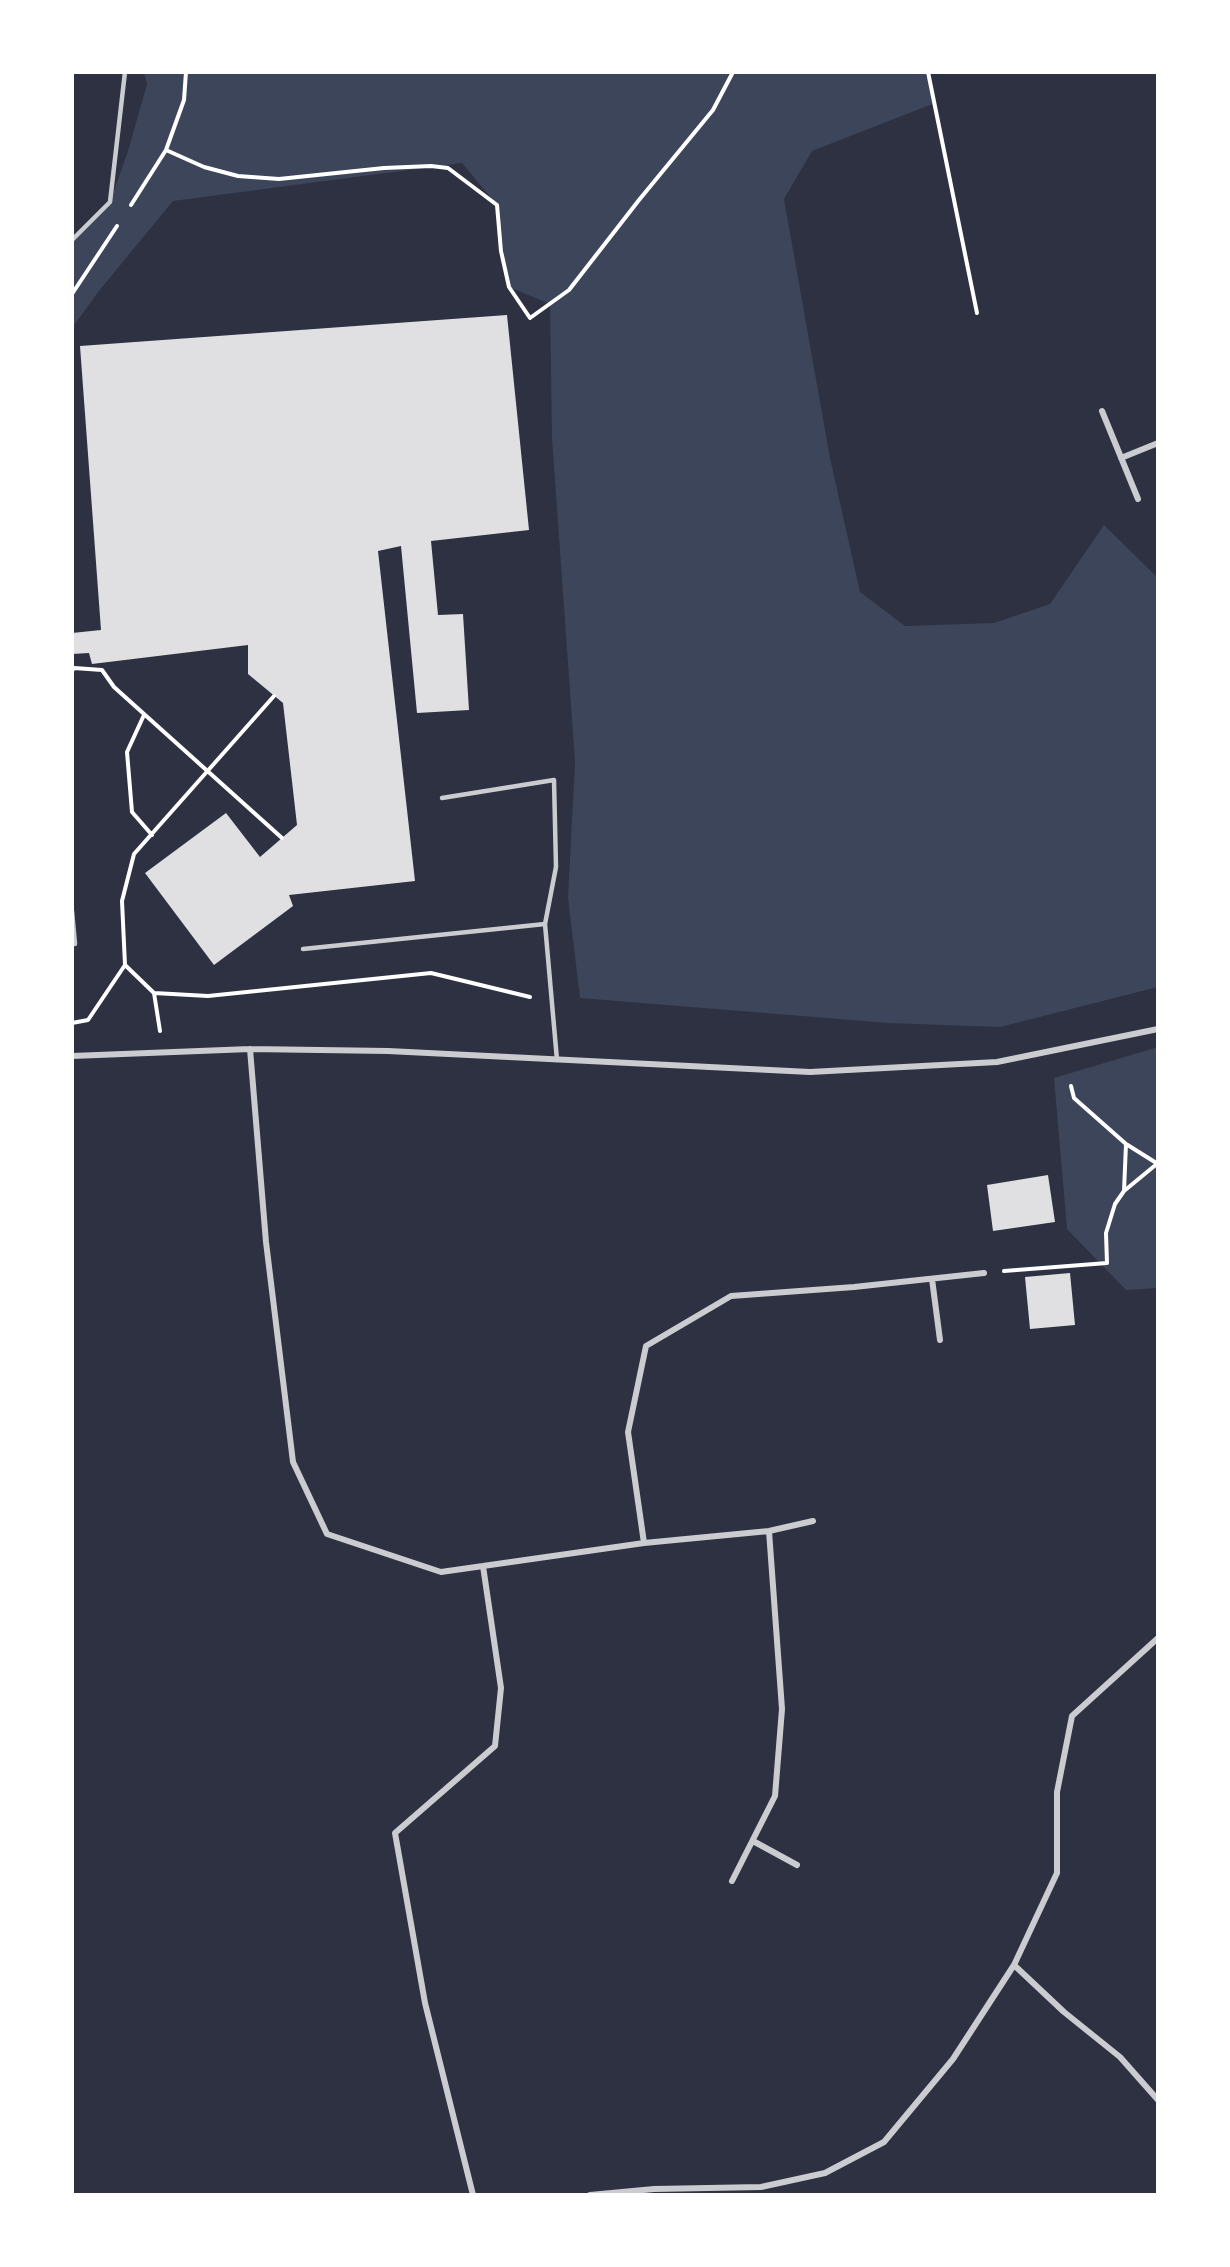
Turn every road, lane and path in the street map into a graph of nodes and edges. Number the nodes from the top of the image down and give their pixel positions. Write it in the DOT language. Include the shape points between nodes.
graph roads {
  1 [pos="125,72"];
  2 [pos="186,72"];
  3 [pos="733,72"];
  4 [pos="927,72"];
  5 [pos="166,150"];
  6 [pos="129,208"];
  7 [pos="123,217"];
  8 [pos="72,240"];
  9 [pos="72,294"];
  10 [pos="977,313"];
  11 [pos="1102,411"];
  12 [pos="1158,442"];
  13 [pos="1121,458"];
  14 [pos="1138,499"];
  15 [pos="72,671"];
  16 [pos="274,696"];
  17 [pos="144,715"];
  18 [pos="206,772"];
  19 [pos="442,798"];
  20 [pos="152,835"];
  21 [pos="282,838"];
  22 [pos="72,911"];
  23 [pos="545,924"];
  24 [pos="72,944"];
  25 [pos="303,949"];
  26 [pos="125,965"];
  27 [pos="154,993"];
  28 [pos="552,1000"];
  29 [pos="72,1023"];
  30 [pos="1158,1029"];
  31 [pos="250,1049"];
  32 [pos="163,1052"];
  33 [pos="72,1056"];
  34 [pos="557,1060"];
  35 [pos="1071,1086"];
  36 [pos="1126,1144"];
  37 [pos="1157,1164"];
  38 [pos="1124,1191"];
  39 [pos="984,1273"];
  40 [pos="932,1279"];
  41 [pos="940,1340"];
  42 [pos="813,1521"];
  43 [pos="769,1530"];
  44 [pos="644,1542"];
  45 [pos="483,1566"];
  46 [pos="1158,1638"];
  47 [pos="753,1841"];
  48 [pos="797,1865"];
  49 [pos="732,1881"];
  50 [pos="1014,1965"];
  51 [pos="1158,2100"];
  52 [pos="473,2195"];
  53 [pos="590,2195"];
  1 -- 8 [label="lane" via="110,202"];
  2 -- 5 [label="path" via="184,100"];
  3 -- 5 [label="path" via="713,110 568,290 530,318 509,287 501,251 498,205 448,168 384,168 279,179 238,176 204,167"];
  4 -- 10 [label="path"];
  5 -- 6 [label="path"];
  7 -- 9 [label="path"];
  11 -- 13 [label="street"];
  12 -- 13 [label="street"];
  13 -- 14 [label="street"];
  15 -- 17 [label="path" via="102,670"];
  16 -- 18 [label="path"];
  17 -- 18 [label="path"];
  17 -- 20 [label="path" via="127,752 132,812"];
  18 -- 20 [label="path"];
  18 -- 21 [label="path"];
  19 -- 23 [label="lane" via="554,780 556,867"];
  20 -- 26 [label="path" via="134,854 122,901"];
  22 -- 24 [label="lane"];
  23 -- 25 [label="lane"];
  23 -- 28 [label="lane"];
  26 -- 27 [label="path"];
  26 -- 29 [label="path" via="88,1020"];
  27 -- 28 [label="path" via="208,996 431,973"];
  27 -- 32 [label="path"];
  28 -- 34 [label="lane"];
  30 -- 34 [label="street" via="997,1062 950,1065 810,1072"];
  31 -- 32 [label="street"];
  31 -- 34 [label="street"];
  31 -- 45 [label="street" via="266,1242 293,1462 327,1534 441,1572"];
  32 -- 33 [label="street"];
  35 -- 36 [label="path" via="1074,1098"];
  36 -- 37 [label="path"];
  36 -- 38 [label="path"];
  37 -- 38 [label="path"];
  38 -- 39 [label="path" via="1115,1204 1106,1233 1107,1263"];
  39 -- 40 [label="street"];
  40 -- 41 [label="street"];
  40 -- 44 [label="street" via="731,1296 646,1346 628,1432"];
  42 -- 43 [label="street"];
  43 -- 44 [label="street"];
  43 -- 47 [label="street" via="782,1709 775,1796"];
  44 -- 45 [label="street"];
  45 -- 52 [label="street" via="501,1688 495,1746 395,1833 425,2003"];
  46 -- 50 [label="street" via="1072,1716 1057,1792 1057,1873"];
  47 -- 48 [label="street"];
  47 -- 49 [label="street"];
  50 -- 51 [label="street" via="1120,2057"];
  50 -- 53 [label="street" via="953,2059 884,2142 825,2173 761,2187 654,2189"];
}
